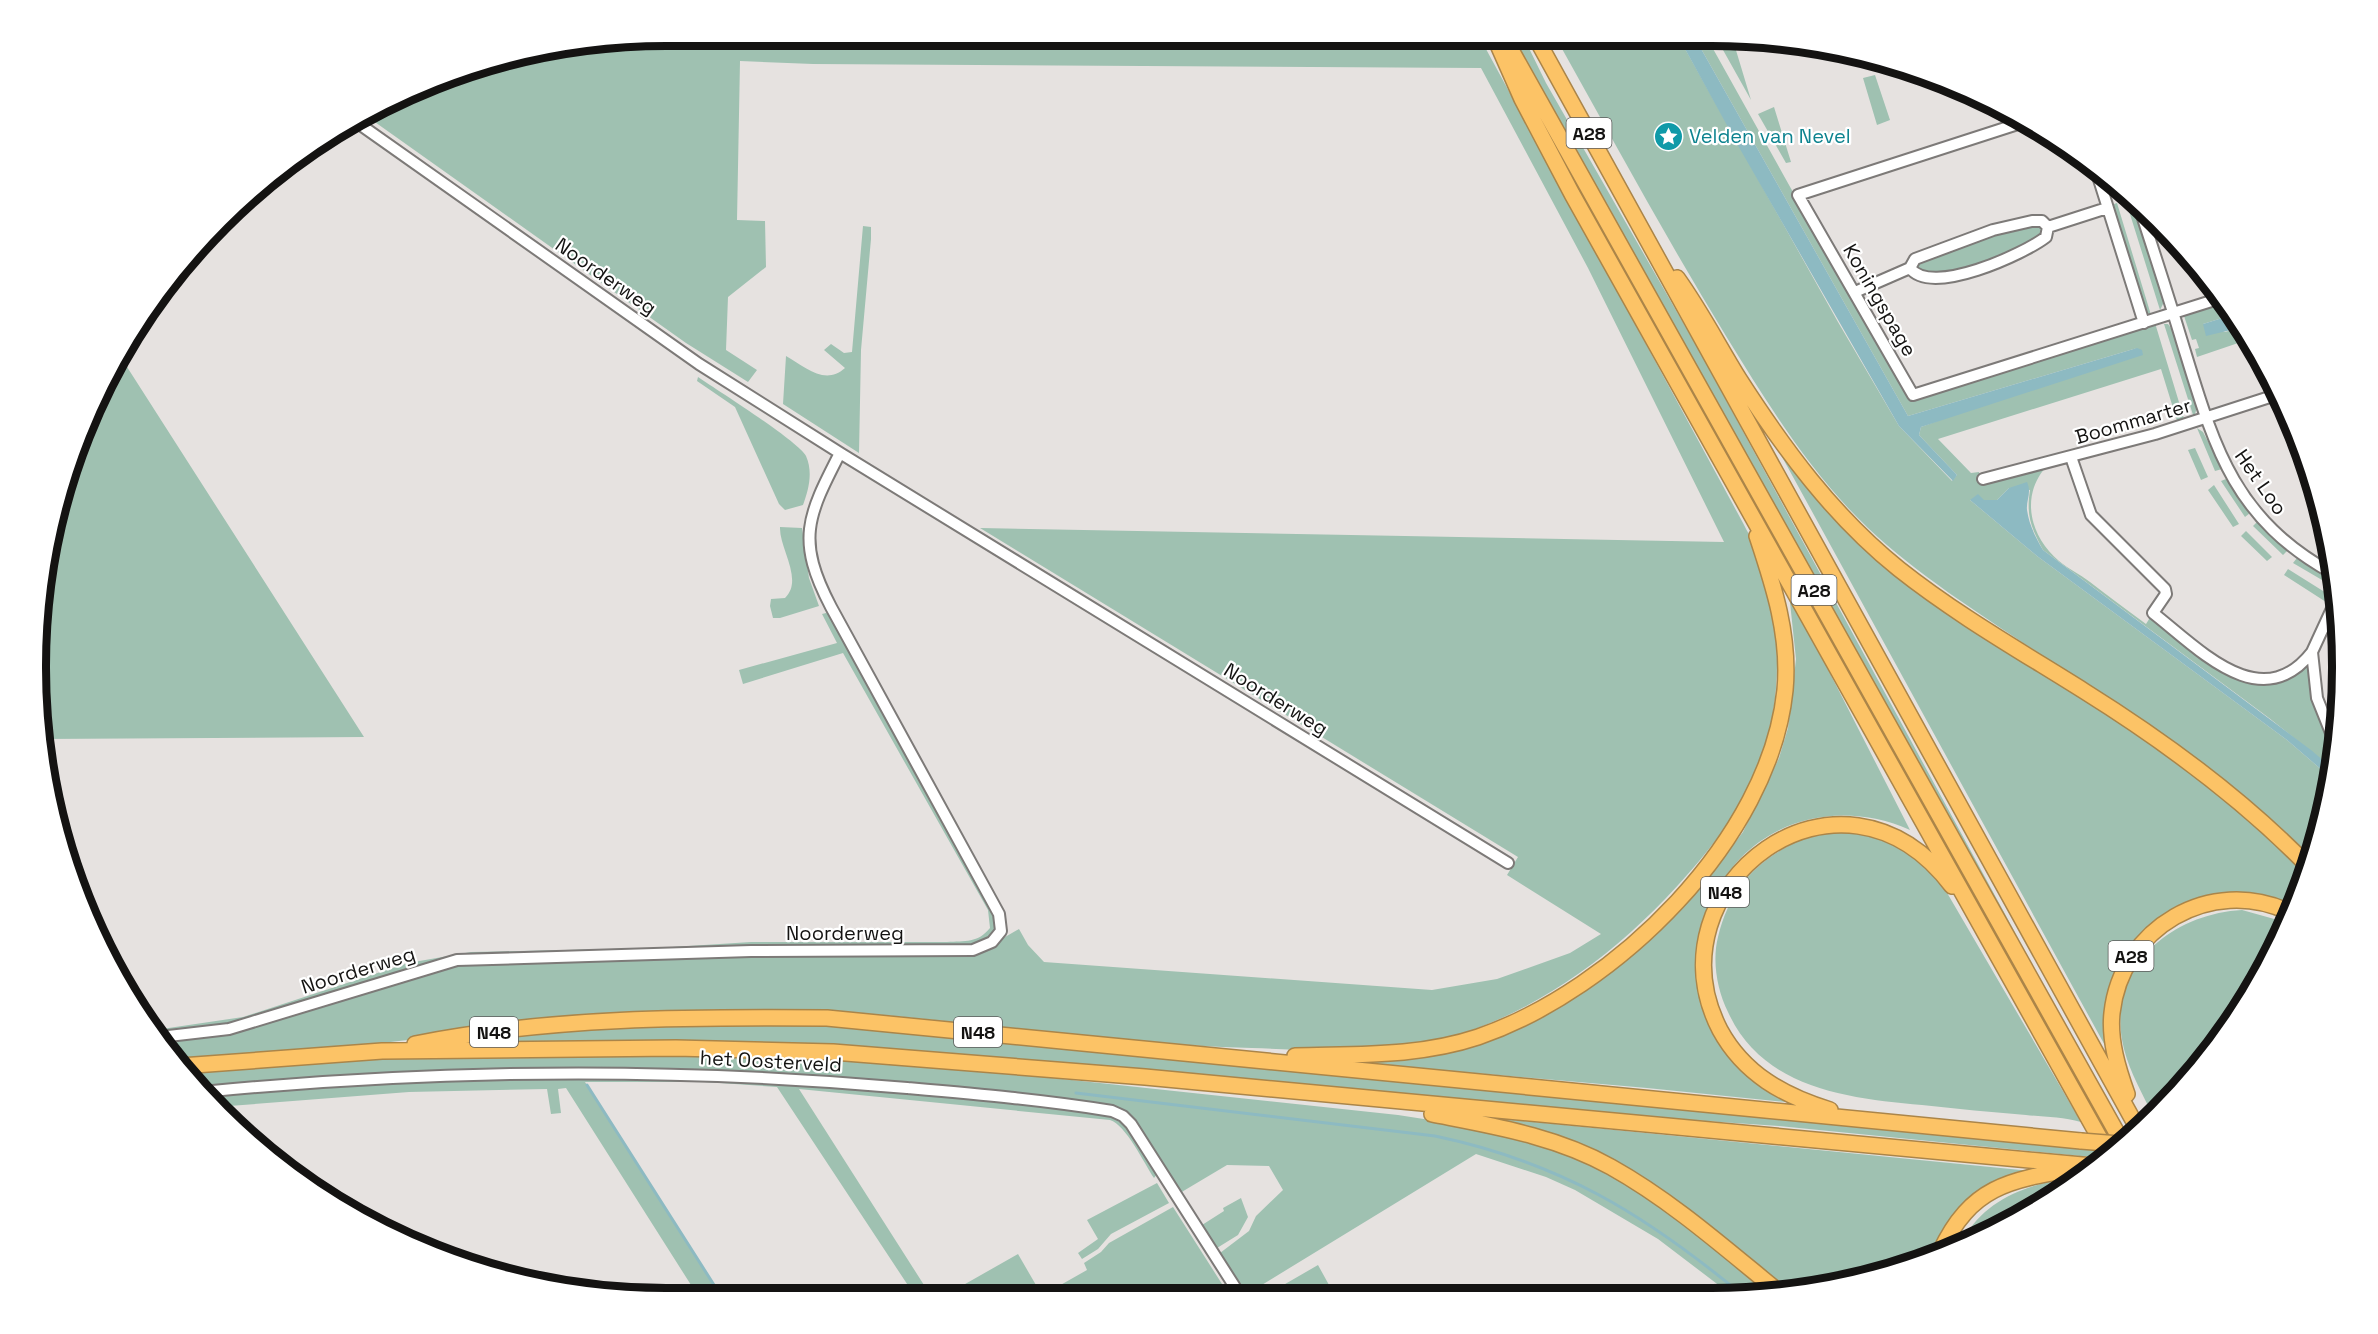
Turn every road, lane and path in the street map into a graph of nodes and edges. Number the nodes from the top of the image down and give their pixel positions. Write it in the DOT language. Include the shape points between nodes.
graph roads {
  1 [pos="1499,46"];
  2 [pos="1509,46"];
  3 [pos="1540,46"];
  4 [pos="2013,126"];
  5 [pos="363,127"];
  6 [pos="2100,184"];
  7 [pos="2107,208"];
  8 [pos="1631,210"];
  9 [pos="2145,223"];
  10 [pos="2048,226"];
  11 [pos="1910,268"];
  12 [pos="1855,292"];
  13 [pos="2212,301"];
  14 [pos="2174,313"];
  15 [pos="2144,323"];
  16 [pos="2270,397"];
  17 [pos="2205,419"];
  18 [pos="840,453"];
  19 [pos="2071,457"];
  20 [pos="1983,478"];
  21 [pos="1746,503"];
  22 [pos="2323,567"];
  23 [pos="2329,615"];
  24 [pos="2312,652"];
  25 [pos="2325,723"];
  26 [pos="2328,724"];
  27 [pos="2328,729"];
  28 [pos="2301,859"];
  29 [pos="1508,863"];
  30 [pos="2282,909"];
  31 [pos="1982,925"];
  32 [pos="168,1036"];
  33 [pos="382,1050"];
  34 [pos="1226,1058"];
  35 [pos="191,1065"];
  36 [pos="214,1091"];
  37 [pos="1367,1100"];
  38 [pos="1865,1119"];
  39 [pos="2136,1119"];
  40 [pos="2135,1120"];
  41 [pos="2117,1137"];
  42 [pos="2082,1141"];
  43 [pos="2110,1142"];
  44 [pos="2105,1146"];
  45 [pos="2081,1165"];
  46 [pos="2075,1169"];
  47 [pos="1947,1240"];
  48 [pos="1769,1284"];
  49 [pos="1236,1288"];
  1 -- 21 [label="highway, A28" via="1522,99 1572,194"];
  2 -- 41 [label="highway, A28"];
  3 -- 8 [label="highway, A28"];
  4 -- 12 [label="street, Koningspage" via="1798,195"];
  5 -- 18 [label="street, Noorderweg" via="699,364"];
  6 -- 7 [label="street"];
  7 -- 10 [label="street"];
  7 -- 15 [label="street"];
  8 -- 28 [label="highway, A28" via="1788,452 1806,477 1869,543 1962,614 2180,756"];
  8 -- 40 [label="highway, A28"];
  9 -- 14 [label="street, Het Loo"];
  10 -- 11 [label="street" via="2032,221 1993,230 1915,259"];
  10 -- 11 [label="street" via="2046,237 2036,244 1990,266 1940,277 1919,276"];
  11 -- 12 [label="street"];
  12 -- 15 [label="street, Koningspage" via="1913,395"];
  13 -- 14 [label="street, Koningspage"];
  14 -- 15 [label="street, Koningspage"];
  14 -- 17 [label="street, Het Loo"];
  16 -- 17 [label="street, Boommarter"];
  17 -- 19 [label="street, Boommarter"];
  17 -- 22 [label="street, Het Loo" via="2222,462 2250,506 2293,548"];
  18 -- 29 [label="street, Noorderweg"];
  18 -- 32 [label="street, Noorderweg" via="812,511 812,564 831,608 999,914 1002,925 996,939 973,950 751,951 457,960 230,1029"];
  19 -- 20 [label="street, Boommarter"];
  19 -- 24 [label="street, Boommarter" via="2091,515 2165,589 2166,594 2153,613 2225,667 2248,678 2262,681 2283,677 2301,666"];
  21 -- 31 [label="highway, A28"];
  21 -- 34 [label="highway, A28" via="1781,613 1785,649 1781,718 1775,747 1748,807 1691,886 1593,975 1533,1014 1486,1034 1443,1047 1389,1054"];
  23 -- 24 [label="street"];
  24 -- 25 [label="street" via="2317,698"];
  25 -- 26 [label="street"];
  25 -- 27 [label="street"];
  30 -- 39 [label="highway, A28" via="2258,901 2200,904 2163,922 2134,952 2117,987 2112,1035"];
  31 -- 38 [label="highway, N48" via="1926,857 1907,842 1857,824 1815,827 1786,837 1762,851 1727,889 1706,939 1704,969 1707,996 1727,1042 1758,1076 1778,1090"];
  31 -- 44 [label="highway, A28"];
  33 -- 34 [label="highway, N48" via="458,1036 579,1023 699,1017 827,1018"];
  33 -- 35 [label="highway, N48"];
  33 -- 37 [label="highway, N48" via="685,1048 833,1052 1145,1077"];
  34 -- 38 [label="highway, N48"];
  36 -- 49 [label="street, het Oosterveld" via="405,1076 646,1073 875,1085 1112,1111 1131,1124"];
  37 -- 45 [label="highway, N48"];
  37 -- 48 [label="highway, N48" via="1510,1129 1592,1157 1684,1216"];
  38 -- 42 [label="highway, N48"];
  42 -- 43 [label="highway, A28, bridge"];
  46 -- 47 [label="highway" via="2017,1179 1995,1189 1962,1215"];
}
